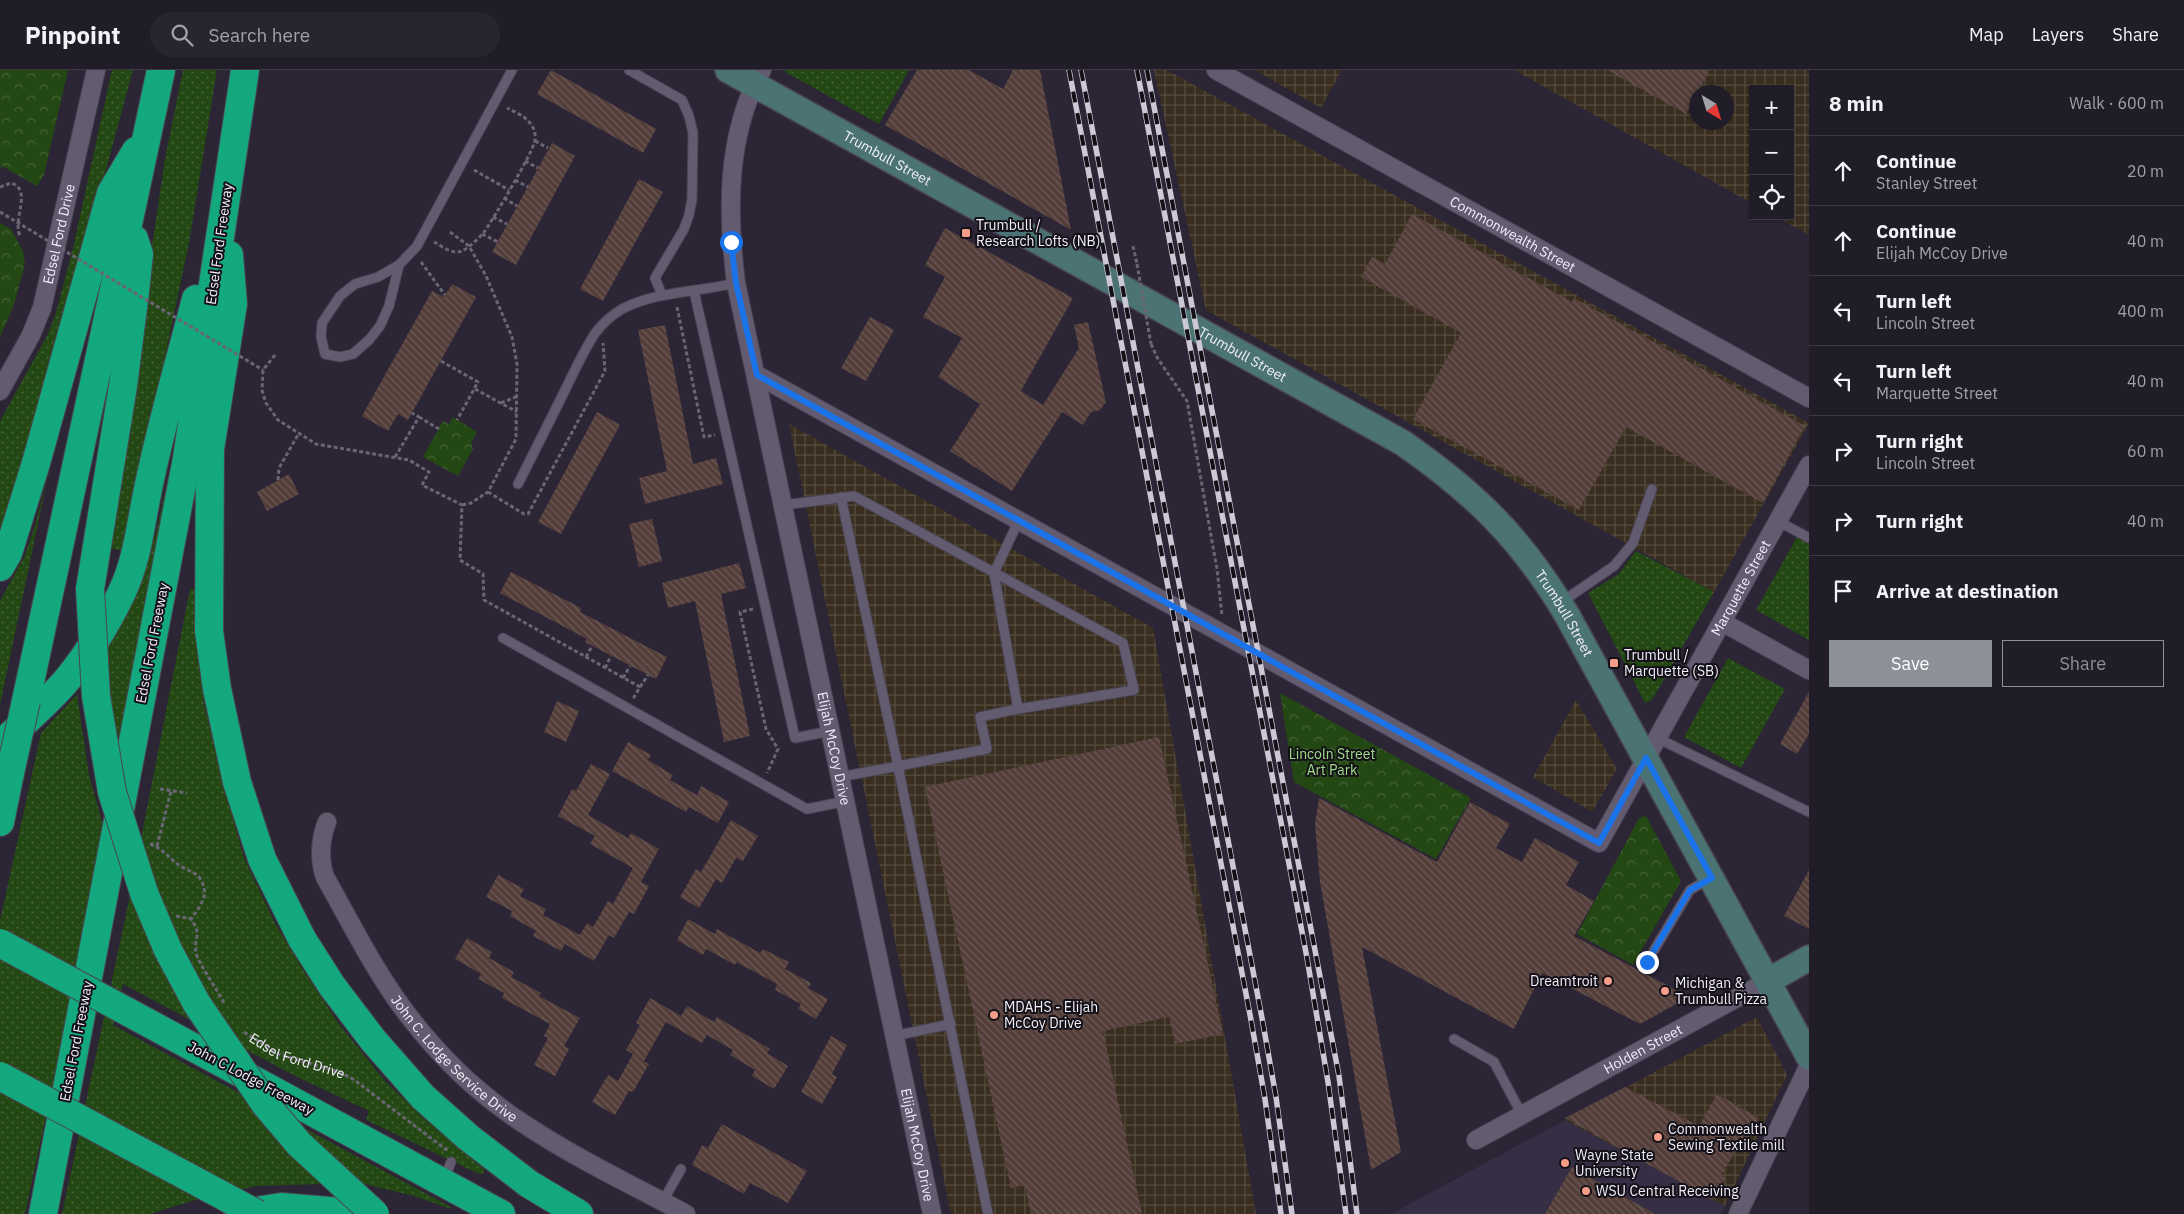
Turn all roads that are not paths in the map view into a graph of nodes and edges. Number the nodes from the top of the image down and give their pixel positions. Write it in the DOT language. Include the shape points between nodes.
graph roads {
  1 [pos="96,70"];
  2 [pos="161,70"];
  3 [pos="245,70"];
  4 [pos="512,70"];
  5 [pos="629,70"];
  6 [pos="728,70"];
  7 [pos="1216,70"];
  8 [pos="758,77"];
  9 [pos="146,132"];
  10 [pos="232,155"];
  11 [pos="226,203"];
  12 [pos="128,224"];
  13 [pos="399,265"];
  14 [pos="736,283"];
  15 [pos="694,291"];
  16 [pos="662,295"];
  17 [pos="757,375"];
  18 [pos="0,390"];
  19 [pos="1809,398"];
  20 [pos="1809,465"];
  21 [pos="518,484"];
  22 [pos="1652,488"];
  23 [pos="841,498"];
  24 [pos="784,505"];
  25 [pos="1018,520"];
  26 [pos="1778,522"];
  27 [pos="1809,538"];
  28 [pos="0,567"];
  29 [pos="994,573"];
  30 [pos="1560,603"];
  31 [pos="1722,622"];
  32 [pos="503,638"];
  33 [pos="1809,670"];
  34 [pos="1018,709"];
  35 [pos="830,732"];
  36 [pos="0,745"];
  37 [pos="1652,748"];
  38 [pos="898,766"];
  39 [pos="840,777"];
  40 [pos="846,801"];
  41 [pos="1809,812"];
  42 [pos="0,822"];
  43 [pos="327,822"];
  44 [pos="1712,878"];
  45 [pos="0,943"];
  46 [pos="1809,958"];
  47 [pos="1647,962"];
  48 [pos="1768,980"];
  49 [pos="950,1024"];
  50 [pos="894,1036"];
  51 [pos="1454,1039"];
  52 [pos="1809,1057"];
  53 [pos="1809,1065"];
  54 [pos="0,1076"];
  55 [pos="1522,1115"];
  56 [pos="1476,1140"];
  57 [pos="681,1169"];
  58 [pos="663,1201"];
  59 [pos="43,1214"];
  60 [pos="238,1214"];
  61 [pos="257,1214"];
  62 [pos="366,1214"];
  63 [pos="375,1214"];
  64 [pos="501,1214"];
  65 [pos="578,1214"];
  66 [pos="686,1214"];
  67 [pos="932,1214"];
  68 [pos="988,1214"];
  69 [pos="1738,1214"];
  1 -- 18 [label="street, Edsel Ford Drive" via="42,308"];
  2 -- 9 [label="highway"];
  3 -- 10 [label="highway, Edsel Ford Freeway"];
  4 -- 13 [label="lane" via="417,246"];
  5 -- 16 [label="lane" via="682,100 693,133 689,215 655,278"];
  6 -- 8 [label="street, Trumbull Street"];
  7 -- 19 [label="street, Commonwealth Street"];
  8 -- 14 [label="street, Elijah McCoy Drive" via="740,129 731,185"];
  8 -- 30 [label="street, Trumbull Street" via="1403,443 1493,515 1536,566"];
  9 -- 12 [label="highway"];
  9 -- 28 [label="highway" via="111,193 36,463 8,552"];
  10 -- 11 [label="highway, Edsel Ford Freeway"];
  10 -- 36 [label="highway" via="147,494 132,568 108,618 73,672 56,693"];
  11 -- 59 [label="highway, Edsel Ford Freeway" via="187,458"];
  11 -- 65 [label="highway" via="233,304 210,449 209,631 217,688 237,782 262,858 302,939 332,986 422,1097 478,1150"];
  12 -- 42 [label="highway, bridge"];
  12 -- 63 [label="highway, bridge" via="139,254 123,386 90,589 96,696 112,792 144,893 168,950 197,1004 266,1105 299,1144"];
  13 -- 13 [label="lane" via="388,306 380,326 369,340 353,354 340,357 325,354 322,323 340,296 355,284 378,277"];
  14 -- 15 [label="lane"];
  14 -- 17 [label="street, Elijah McCoy Drive"];
  15 -- 16 [label="lane"];
  15 -- 35 [label="lane" via="795,738"];
  16 -- 21 [label="lane" via="621,310 595,333"];
  17 -- 24 [label="street, Elijah McCoy Drive"];
  17 -- 25 [label="street"];
  20 -- 26 [label="street, Marquette Street"];
  22 -- 30 [label="lane" via="1633,543 1614,566"];
  23 -- 24 [label="lane"];
  23 -- 29 [label="lane" via="854,496"];
  23 -- 38 [label="lane"];
  24 -- 35 [label="street, Elijah McCoy Drive"];
  25 -- 29 [label="lane"];
  25 -- 37 [label="street, Marquette Street" via="1599,843"];
  26 -- 27 [label="lane"];
  26 -- 31 [label="street, Marquette Street"];
  29 -- 34 [label="lane"];
  29 -- 34 [label="lane" via="1122,643 1134,690"];
  30 -- 37 [label="street, Trumbull Street"];
  31 -- 33 [label="street"];
  31 -- 37 [label="street, Marquette Street"];
  32 -- 40 [label="lane" via="807,809"];
  34 -- 38 [label="lane" via="980,717 987,749"];
  35 -- 39 [label="street, Elijah McCoy Drive"];
  37 -- 41 [label="lane"];
  37 -- 44 [label="street, Trumbull Street"];
  38 -- 39 [label="lane"];
  38 -- 49 [label="lane"];
  39 -- 40 [label="street, Elijah McCoy Drive"];
  40 -- 50 [label="street, Elijah McCoy Drive"];
  43 -- 58 [label="street, John C. Lodge Service Drive" via="322,837 321,865 325,877 387,984 436,1048 463,1076 524,1124"];
  44 -- 47 [label="lane" via="1690,890"];
  44 -- 48 [label="street, Trumbull Street"];
  45 -- 64 [label="highway, John C Lodge Freeway, bridge" via="128,1012 449,1167"];
  46 -- 48 [label="street, Holden Street"];
  48 -- 52 [label="street, Trumbull Street"];
  48 -- 55 [label="street, Holden Street"];
  49 -- 50 [label="lane"];
  49 -- 68 [label="lane"];
  50 -- 67 [label="street, Elijah McCoy Drive"];
  51 -- 55 [label="lane" via="1494,1062"];
  53 -- 69 [label="street"];
  54 -- 61 [label="highway, bridge"];
  55 -- 56 [label="street, Holden Street"];
  57 -- 58 [label="lane"];
  58 -- 66 [label="street, John C. Lodge Service Drive"];
  60 -- 62 [label="highway" via="281,1207"];
}
